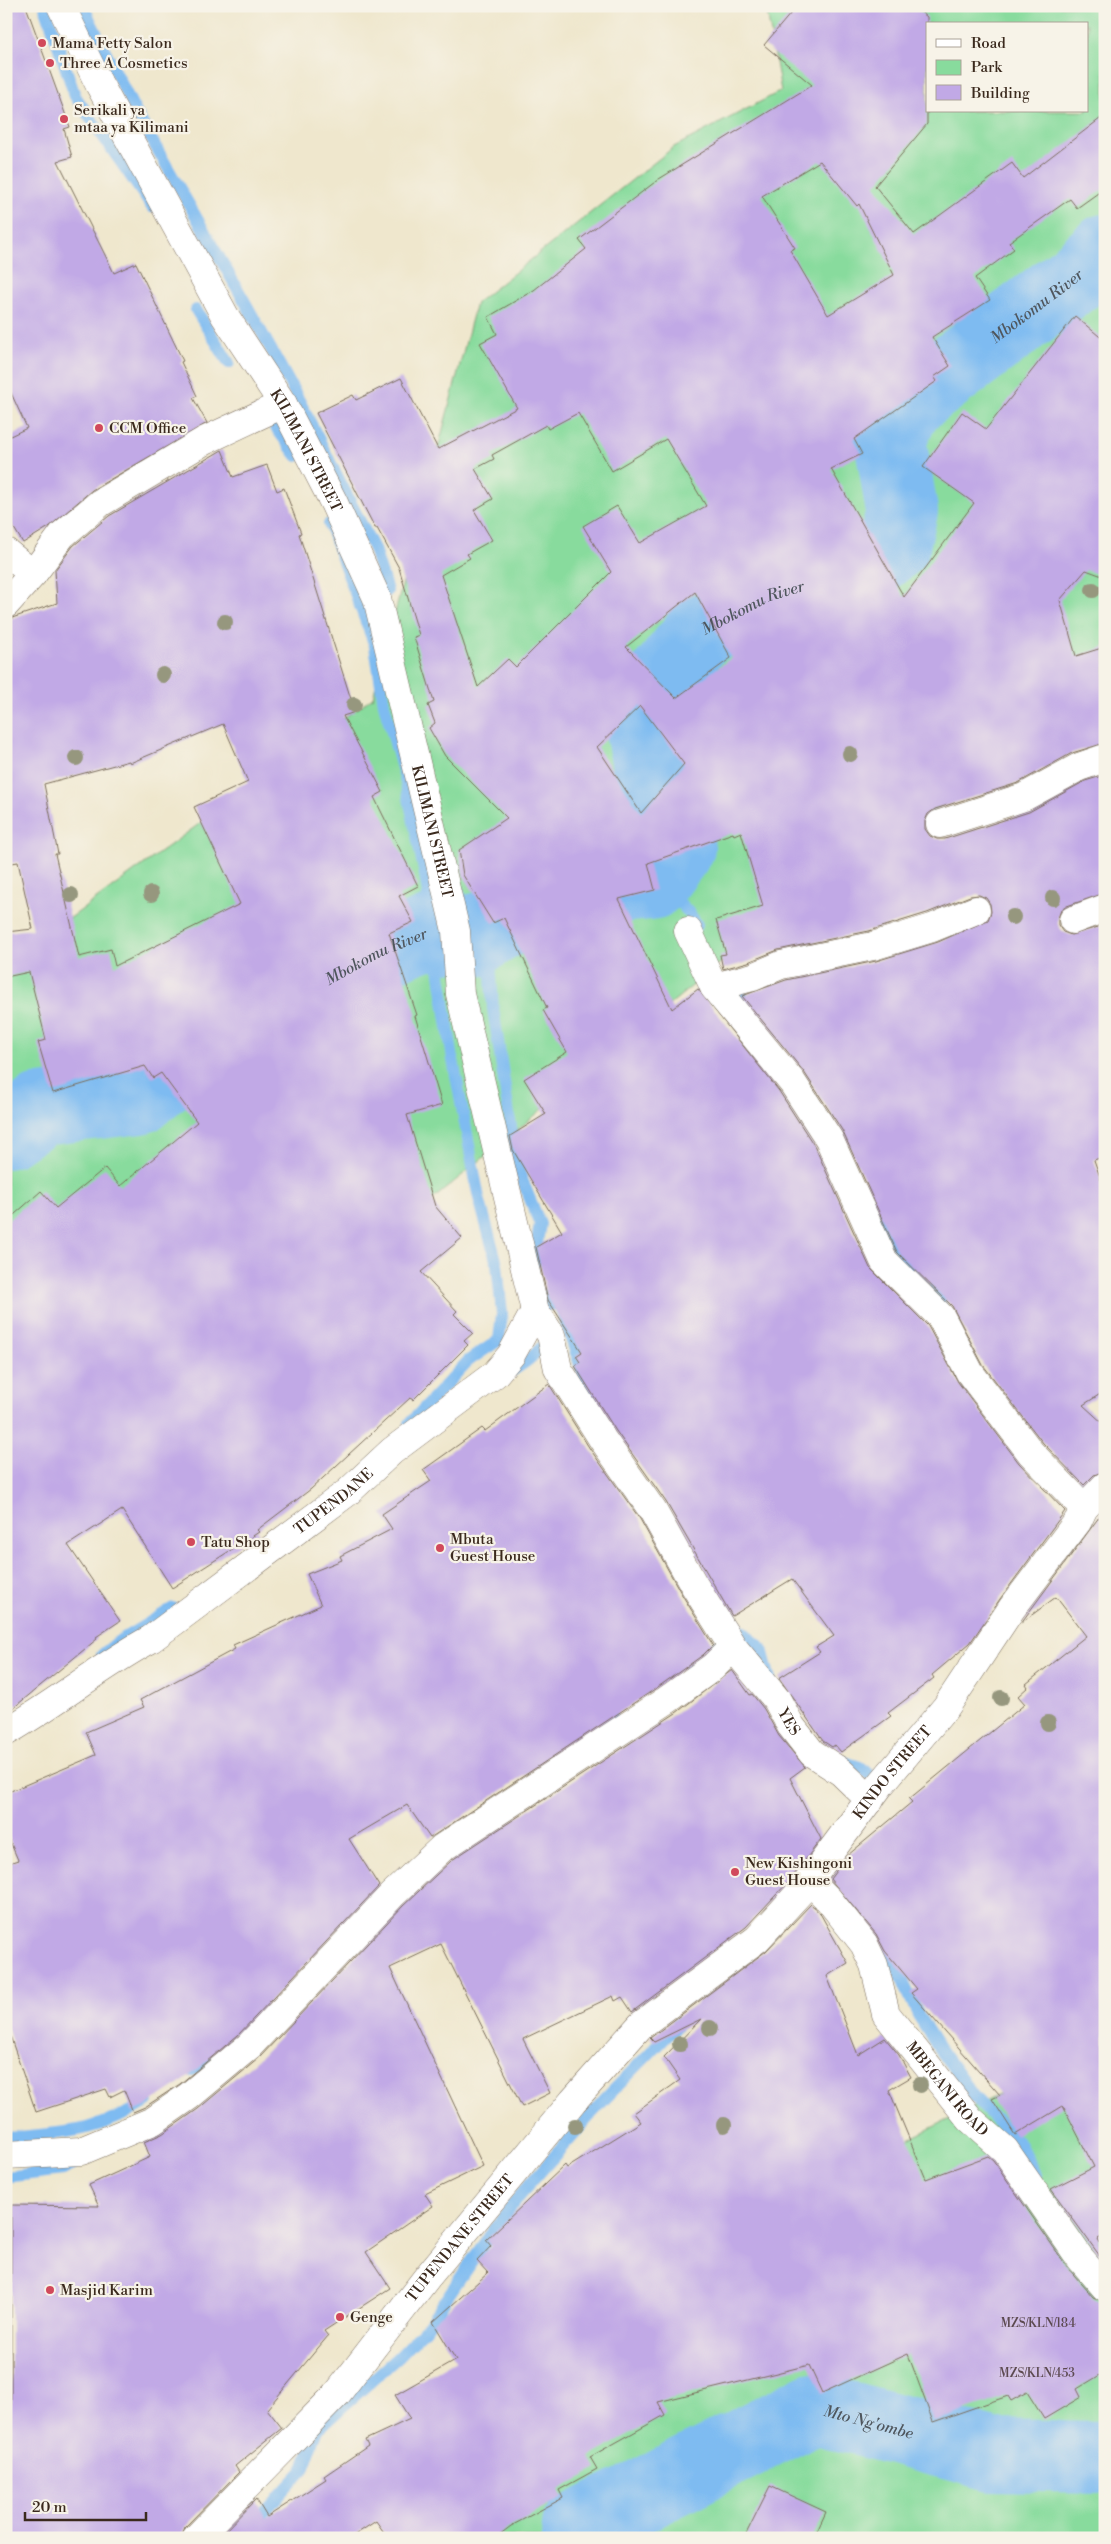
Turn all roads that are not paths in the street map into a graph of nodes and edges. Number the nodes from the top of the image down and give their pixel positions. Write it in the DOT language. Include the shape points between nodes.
graph roads {
  1 [pos="61,6"];
  2 [pos="283,404"];
  3 [pos="6,552"];
  4 [pos="33,574"];
  5 [pos="6,604"];
  6 [pos="1105,758"];
  7 [pos="940,824"];
  8 [pos="1105,908"];
  9 [pos="976,910"];
  10 [pos="1073,920"];
  11 [pos="688,931"];
  12 [pos="714,987"];
  13 [pos="535,1311"];
  14 [pos="1105,1486"];
  15 [pos="1084,1508"];
  16 [pos="728,1639"];
  17 [pos="6,1732"];
  18 [pos="870,1800"];
  19 [pos="809,1880"];
  20 [pos="641,2025"];
  21 [pos="6,2156"];
  22 [pos="1105,2287"];
  23 [pos="196,2538"];
  1 -- 2 [label="street, KILIMANI STREET" via="99,84 225,316"];
  2 -- 4 [label="street" via="204,441 100,502 62,535"];
  2 -- 13 [label="street, KILIMANI STREET" via="334,503 376,598 456,931 460,994"];
  3 -- 4 [label="street"];
  4 -- 5 [label="street"];
  6 -- 7 [label="street" via="1079,767 1024,797"];
  8 -- 10 [label="street"];
  9 -- 12 [label="street" via="915,934 781,965 753,977"];
  11 -- 12 [label="street"];
  12 -- 15 [label="street" via="792,1082 829,1139 884,1261 941,1317 970,1373 1031,1453"];
  13 -- 16 [label="street, YES" via="551,1335 558,1369 653,1512"];
  13 -- 17 [label="street, TUPENDANE" via="511,1355 496,1374 392,1451 348,1492 152,1639 122,1654 48,1707"];
  14 -- 15 [label="street, KINDO STREET"];
  15 -- 18 [label="street, KINDO STREET" via="946,1707"];
  16 -- 18 [label="street, YES" via="777,1700 791,1726 812,1753 841,1772"];
  16 -- 21 [label="street" via="713,1667 631,1725 442,1848 392,1895 249,2046 190,2096 153,2121 81,2151"];
  18 -- 19 [label="street, KINDO STREET"];
  19 -- 20 [label="street, KINDO STREET" via="757,1939"];
  19 -- 22 [label="street, MBEGANI ROAD" via="864,1944 891,2021 970,2119 1005,2150 1080,2258"];
  20 -- 23 [label="street, TUPENDANE STREET" via="573,2101 434,2269 337,2394"];
}
